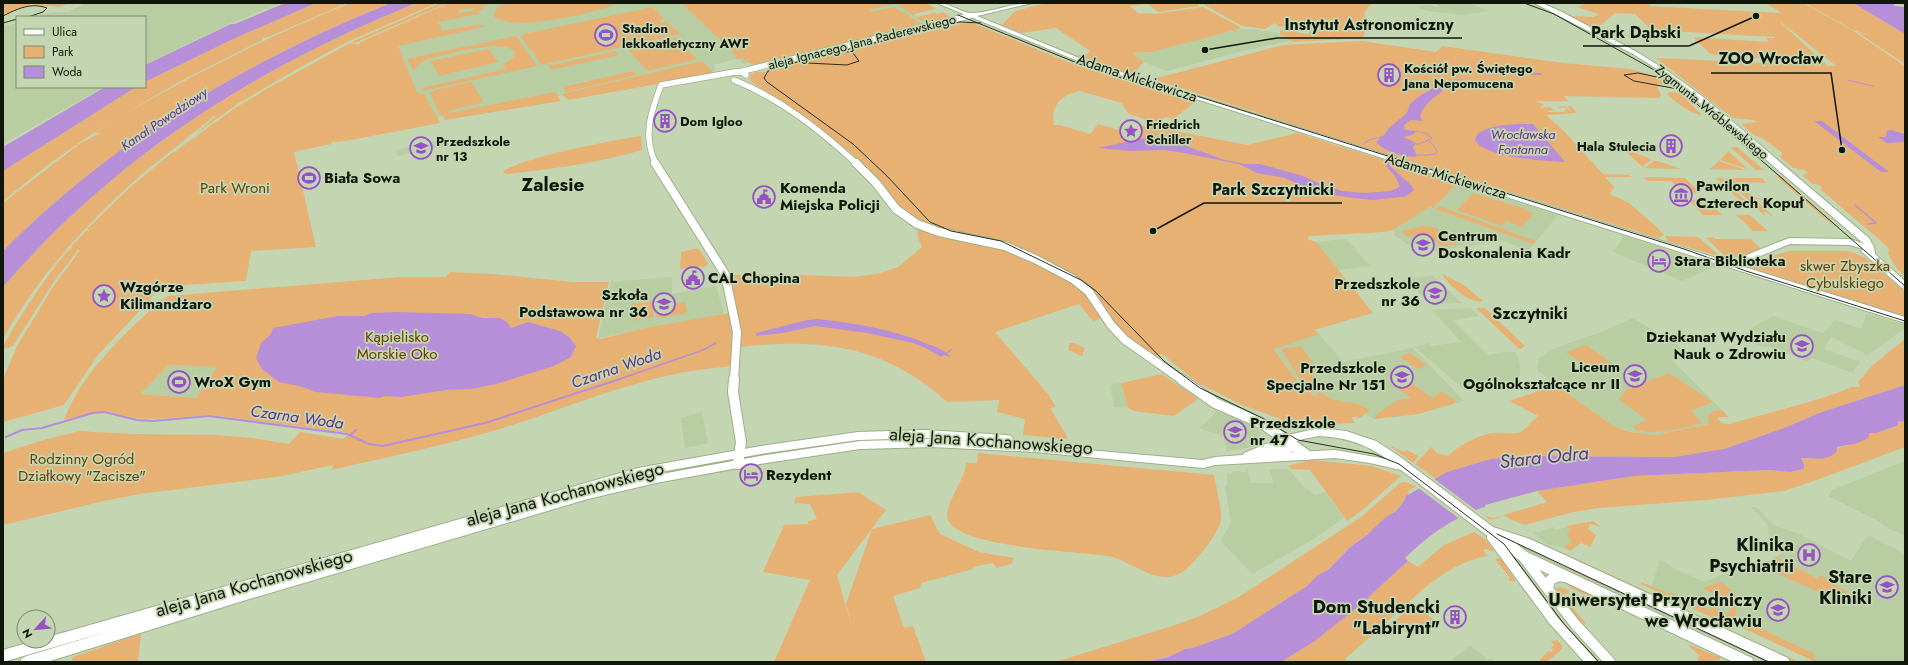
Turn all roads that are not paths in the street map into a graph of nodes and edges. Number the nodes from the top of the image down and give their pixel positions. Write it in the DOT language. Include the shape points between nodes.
graph roads {
  1 [pos="940,3"];
  2 [pos="1019,3"];
  3 [pos="1030,3"];
  4 [pos="1538,3"];
  5 [pos="971,16"];
  6 [pos="755,68"];
  7 [pos="739,72"];
  8 [pos="730,78"];
  9 [pos="746,79"];
  10 [pos="668,86"];
  11 [pos="655,100"];
  12 [pos="1852,229"];
  13 [pos="1859,244"];
  14 [pos="1870,252"];
  15 [pos="1730,266"];
  16 [pos="1905,286"];
  17 [pos="1905,320"];
  18 [pos="1289,443"];
  19 [pos="1307,455"];
  20 [pos="1262,458"];
  21 [pos="740,459"];
  22 [pos="1241,460"];
  23 [pos="1405,467"];
  24 [pos="1481,525"];
  25 [pos="1522,556"];
  26 [pos="1570,578"];
  27 [pos="1548,589"];
  28 [pos="3,656"];
  29 [pos="26,662"];
  30 [pos="1591,662"];
  31 [pos="1610,662"];
  32 [pos="1746,662"];
  33 [pos="1783,662"];
  1 -- 5 [label="main road, Adama Mickiewicza"];
  2 -- 5 [label="main road"];
  3 -- 5 [label="main road"];
  4 -- 12 [label="main road, Zygmunta Wróblewskiego" via="1666,73"];
  5 -- 6 [label="street, aleja Ignacego Jana Paderewskiego"];
  5 -- 15 [label="main road, Adama Mickiewicza" via="1087,63"];
  6 -- 7 [label="street, aleja Ignacego Jana Paderewskiego"];
  6 -- 9 [label="street, aleja Ignacego Jana Paderewskiego"];
  7 -- 8 [label="street, aleja Ignacego Jana Paderewskiego"];
  7 -- 9 [label="street"];
  8 -- 9 [label="street"];
  8 -- 10 [label="street" via="687,80"];
  9 -- 18 [label="street" via="832,142 871,178 894,208 907,219 935,231 1000,245 1072,279 1089,292 1109,325 1121,336 1215,403 1263,424"];
  10 -- 11 [label="street"];
  10 -- 11 [label="street" via="660,87"];
  11 -- 21 [label="street" via="647,135 650,152 682,208 724,271 737,332 733,392 741,442"];
  12 -- 13 [label="main road, Zygmunta Wróblewskiego"];
  12 -- 14 [label="main road, Zygmunta Wróblewskiego" via="1868,242"];
  13 -- 14 [label="main road, Zygmunta Wróblewskiego"];
  13 -- 15 [label="main road" via="1790,241"];
  14 -- 16 [label="main road"];
  15 -- 17 [label="main road, Adama Mickiewicza"];
  18 -- 19 [label="street"];
  18 -- 20 [label="street"];
  18 -- 22 [label="main road, aleja Jana Kochanowskiego"];
  18 -- 23 [label="main road, aleja Jana Kochanowskiego" via="1310,433 1339,434 1358,439 1391,454"];
  19 -- 20 [label="main road, aleja Jana Kochanowskiego"];
  19 -- 23 [label="main road, aleja Jana Kochanowskiego" via="1356,456"];
  20 -- 22 [label="main road, aleja Jana Kochanowskiego"];
  21 -- 22 [label="main road, aleja Jana Kochanowskiego" via="903,438 1203,464"];
  21 -- 28 [label="main road, aleja Jana Kochanowskiego" via="645,470 612,478"];
  21 -- 29 [label="main road, aleja Jana Kochanowskiego" via="581,497"];
  23 -- 24 [label="main road, aleja Jana Kochanowskiego"];
  24 -- 25 [label="main road, aleja Jana Kochanowskiego"];
  24 -- 30 [label="street" via="1554,621"];
  24 -- 33 [label="main road" via="1526,542"];
  25 -- 26 [label="main road, aleja Jana Kochanowskiego"];
  25 -- 27 [label="street"];
  26 -- 27 [label="street" via="1554,578 1549,582"];
  26 -- 32 [label="main road, aleja Jana Kochanowskiego"];
  27 -- 31 [label="street" via="1575,624"];
}
